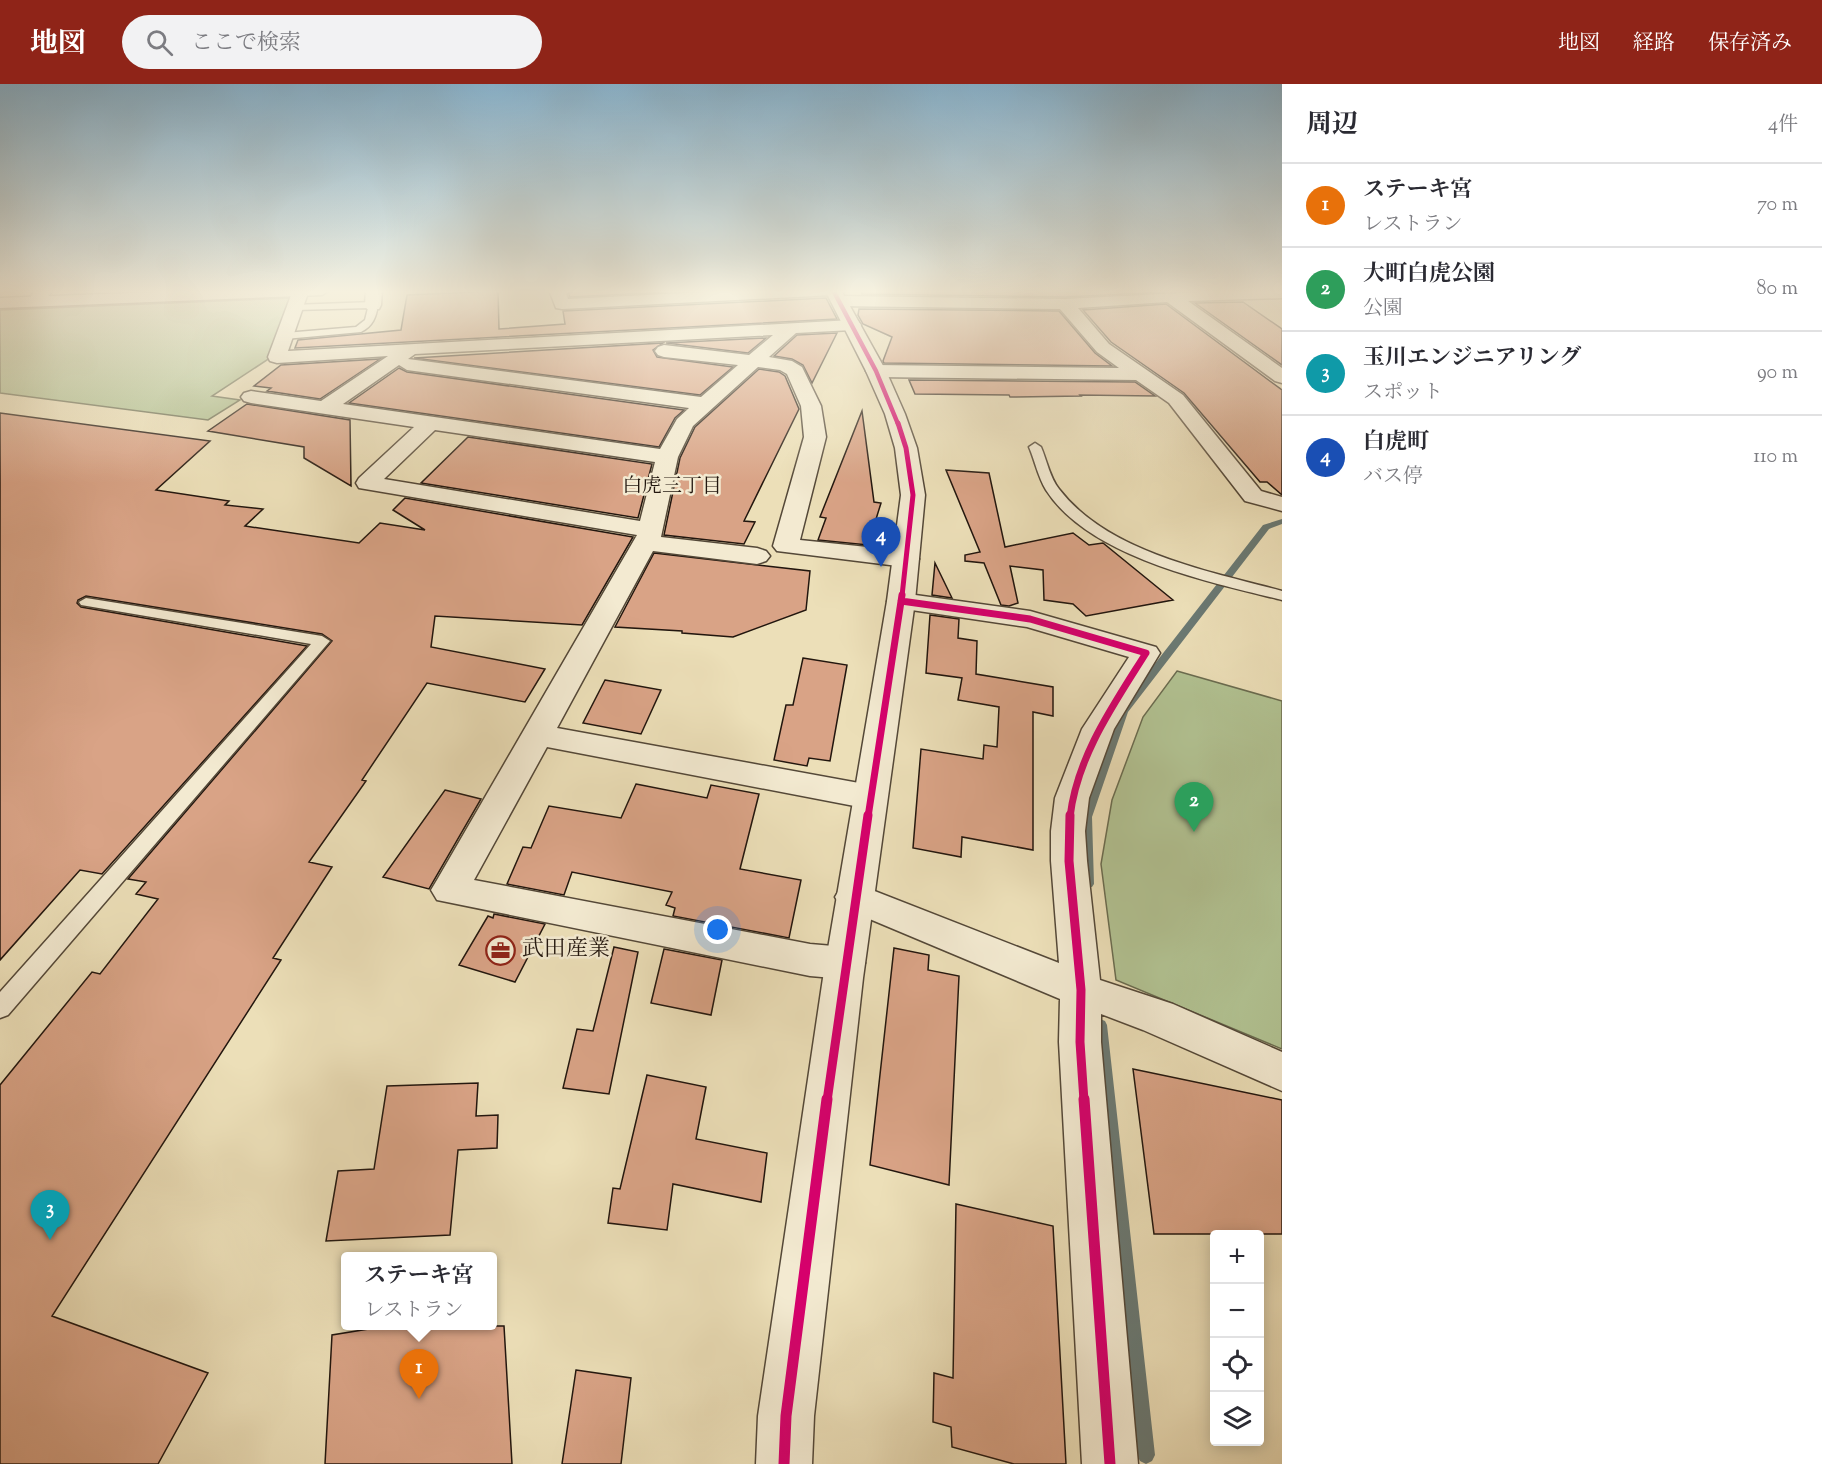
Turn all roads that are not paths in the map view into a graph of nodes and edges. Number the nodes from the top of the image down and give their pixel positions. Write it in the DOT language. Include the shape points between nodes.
graph roads {
  1 [pos="278,354"];
  2 [pos="320,354"];
  3 [pos="402,354"];
  4 [pos="691,354"];
  5 [pos="761,354"];
  6 [pos="867,354"];
  7 [pos="1112,354"];
  8 [pos="1251,354"];
  9 [pos="390,362"];
  10 [pos="752,362"];
  11 [pos="876,371"];
  12 [pos="1140,374"];
  13 [pos="1282,377"];
  14 [pos="251,398"];
  15 [pos="705,404"];
  16 [pos="325,408"];
  17 [pos="431,422"];
  18 [pos="1035,447"];
  19 [pos="666,457"];
  20 [pos="1282,504"];
  21 [pos="648,537"];
  22 [pos="757,556"];
  23 [pos="906,560"];
  24 [pos="1282,596"];
  25 [pos="901,601"];
  26 [pos="86,602"];
  27 [pos="539,735"];
  28 [pos="870,797"];
  29 [pos="854,897"];
  30 [pos="845,963"];
  31 [pos="1096,995"];
  32 [pos="0,1008"];
  33 [pos="1282,1072"];
  34 [pos="784,1464"];
  35 [pos="1110,1464"];
  1 -- 2 [label="street"];
  3 -- 9 [label="street"];
  4 -- 10 [label="street"];
  5 -- 10 [label="street"];
  6 -- 11 [label="street"];
  7 -- 12 [label="street"];
  8 -- 13 [label="street"];
  9 -- 15 [label="street"];
  9 -- 16 [label="street"];
  10 -- 15 [label="street"];
  10 -- 23 [label="street" via="785,365 795,371 815,422 815,437 786,546"];
  11 -- 12 [label="street"];
  11 -- 23 [label="street" via="906,448 914,495"];
  12 -- 20 [label="street" via="1176,399 1252,496"];
  14 -- 16 [label="street"];
  15 -- 19 [label="street" via="684,423"];
  16 -- 17 [label="street"];
  17 -- 19 [label="street"];
  17 -- 21 [label="street" via="367,483"];
  18 -- 24 [label="lane" via="1052,489 1074,515 1136,552"];
  19 -- 21 [label="street"];
  21 -- 22 [label="street"];
  21 -- 27 [label="street"];
  23 -- 25 [label="street"];
  25 -- 28 [label="street"];
  25 -- 31 [label="street" via="1030,619 1146,653 1098,729 1072,798 1069,861"];
  26 -- 32 [label="lane" via="322,641"];
  27 -- 28 [label="street"];
  27 -- 30 [label="street" via="450,890 810,960"];
  28 -- 29 [label="street"];
  29 -- 30 [label="street"];
  29 -- 31 [label="street"];
  30 -- 34 [label="street" via="786,1416"];
  31 -- 33 [label="street" via="1158,1017"];
  31 -- 35 [label="street" via="1080,1042"];
}
